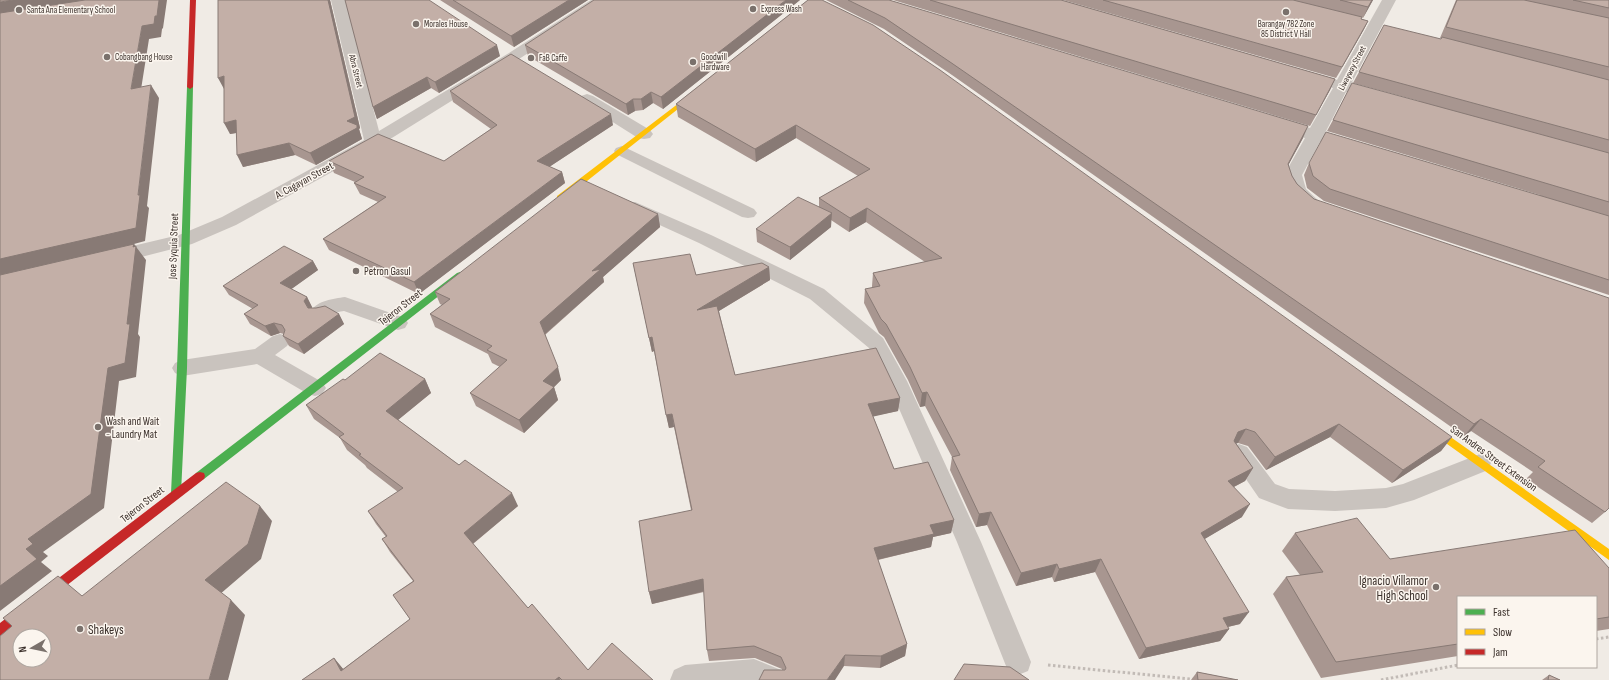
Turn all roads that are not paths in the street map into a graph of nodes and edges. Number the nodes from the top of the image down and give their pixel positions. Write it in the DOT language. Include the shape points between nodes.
graph roads {
  1 [pos="194,0"];
  2 [pos="338,0"];
  3 [pos="600,0"];
  4 [pos="1389,0"];
  5 [pos="1360,23"];
  6 [pos="1375,27"];
  7 [pos="1390,30"];
  8 [pos="1289,71"];
  9 [pos="706,84"];
  10 [pos="1342,87"];
  11 [pos="572,90"];
  12 [pos="1396,101"];
  13 [pos="1262,119"];
  14 [pos="644,134"];
  15 [pos="1315,135"];
  16 [pos="373,142"];
  17 [pos="622,151"];
  18 [pos="1368,151"];
  19 [pos="615,198"];
  20 [pos="555,202"];
  21 [pos="1332,212"];
  22 [pos="748,213"];
  23 [pos="185,240"];
  24 [pos="89,263"];
  25 [pos="467,270"];
  26 [pos="321,311"];
  27 [pos="398,323"];
  28 [pos="280,341"];
  29 [pos="260,356"];
  30 [pos="182,368"];
  31 [pos="315,388"];
  32 [pos="1415,416"];
  33 [pos="1239,453"];
  34 [pos="1480,463"];
  35 [pos="176,493"];
  36 [pos="1609,555"];
  37 [pos="0,630"];
  38 [pos="1018,662"];
  39 [pos="685,680"];
  40 [pos="770,680"];
  1 -- 23 [label="street, Jose Syquia Street"];
  2 -- 16 [label="street, Abra Street"];
  3 -- 16 [label="street, A. Cagayan Street"];
  4 -- 6 [label="street, Liwayway Street"];
  5 -- 6 [label="street"];
  6 -- 7 [label="street"];
  6 -- 10 [label="street, Liwayway Street"];
  8 -- 10 [label="street"];
  9 -- 14 [label="street"];
  10 -- 12 [label="street"];
  10 -- 15 [label="street, Liwayway Street"];
  11 -- 14 [label="street"];
  13 -- 15 [label="street"];
  14 -- 17 [label="street"];
  15 -- 18 [label="street"];
  15 -- 21 [label="street, Liwayway Street" via="1293,175 1297,191 1316,206"];
  16 -- 23 [label="street, A. Cagayan Street" via="229,221"];
  17 -- 20 [label="street" via="587,185"];
  17 -- 22 [label="lane"];
  19 -- 38 [label="lane" via="817,294 876,343 897,381 969,542"];
  23 -- 24 [label="street, A. Cagayan Street"];
  23 -- 30 [label="street, Jose Syquia Street"];
  25 -- 27 [label="street, Tejeron Street"];
  26 -- 27 [label="lane" via="345,304"];
  27 -- 31 [label="street, Tejeron Street"];
  28 -- 29 [label="lane"];
  29 -- 30 [label="lane"];
  29 -- 31 [label="lane"];
  30 -- 35 [label="street, Jose Syquia Street"];
  31 -- 35 [label="street, Tejeron Street"];
  32 -- 34 [label="street, San Andres Street Extension"];
  33 -- 34 [label="lane" via="1267,491 1288,499 1335,501 1386,498 1406,493"];
  34 -- 36 [label="street, San Andres Street Extension"];
  35 -- 37 [label="street, Tejeron Street"];
  39 -- 40 [label="street" via="754,674"];
}
